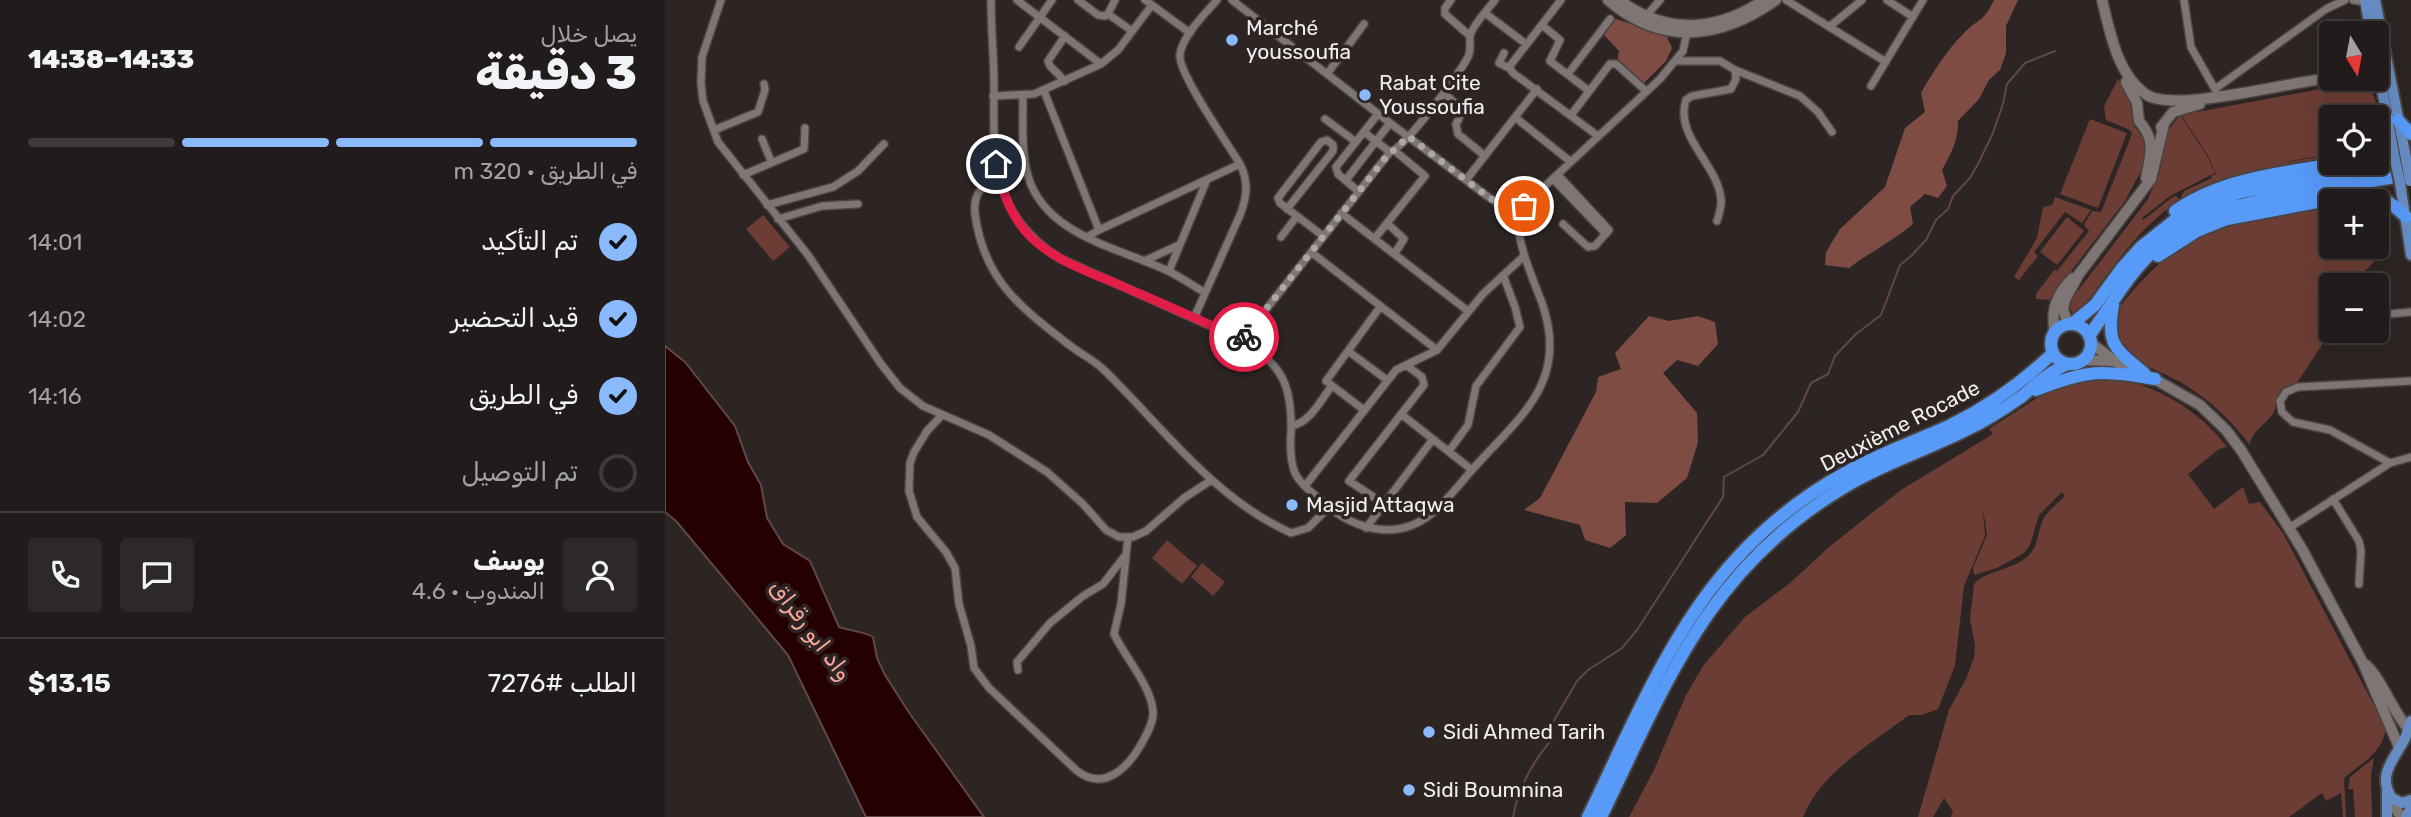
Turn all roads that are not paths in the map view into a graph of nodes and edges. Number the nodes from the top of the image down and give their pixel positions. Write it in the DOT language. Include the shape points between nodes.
graph roads {
  1 [pos="721,0"];
  2 [pos="991,0"];
  3 [pos="1017,0"];
  4 [pos="1052,0"];
  5 [pos="1078,0"];
  6 [pos="1115,0"];
  7 [pos="1217,0"];
  8 [pos="1231,0"];
  9 [pos="1451,0"];
  10 [pos="1481,0"];
  11 [pos="1561,0"];
  12 [pos="1608,0"];
  13 [pos="1619,0"];
  14 [pos="1660,0"];
  15 [pos="1764,0"];
  16 [pos="1776,0"];
  17 [pos="1786,0"];
  18 [pos="1862,0"];
  19 [pos="1887,0"];
  20 [pos="1923,0"];
  21 [pos="2096,0"];
  22 [pos="2102,0"];
  23 [pos="2184,0"];
  24 [pos="2345,0"];
  25 [pos="2353,0"];
  26 [pos="2369,1"];
  27 [pos="1149,3"];
  28 [pos="1490,7"];
  29 [pos="1751,8"];
  30 [pos="1108,14"];
  31 [pos="1040,16"];
  32 [pos="1646,16"];
  33 [pos="1913,17"];
  34 [pos="1610,19"];
  35 [pos="2370,21"];
  36 [pos="2372,21"];
  37 [pos="1364,24"];
  38 [pos="1542,25"];
  39 [pos="1829,27"];
  40 [pos="1688,29"];
  41 [pos="1132,31"];
  42 [pos="1190,33"];
  43 [pos="1065,36"];
  44 [pos="1470,36"];
  45 [pos="1526,44"];
  46 [pos="1019,47"];
  47 [pos="1504,53"];
  48 [pos="1675,61"];
  49 [pos="1886,62"];
  50 [pos="1101,64"];
  51 [pos="1510,68"];
  52 [pos="1735,70"];
  53 [pos="1327,74"];
  54 [pos="1568,74"];
  55 [pos="2319,79"];
  56 [pos="1065,81"];
  57 [pos="764,84"];
  58 [pos="1871,86"];
  59 [pos="1537,89"];
  60 [pos="1044,91"];
  61 [pos="1589,91"];
  62 [pos="1646,91"];
  63 [pos="2382,91"];
  64 [pos="2386,91"];
  65 [pos="1444,93"];
  66 [pos="2218,93"];
  67 [pos="1023,95"];
  68 [pos="993,96"];
  69 [pos="2151,98"];
  70 [pos="2164,102"];
  71 [pos="2139,107"];
  72 [pos="1378,114"];
  73 [pos="1571,115"];
  74 [pos="1516,118"];
  75 [pos="1325,119"];
  76 [pos="2393,119"];
  77 [pos="2166,120"];
  78 [pos="1389,123"];
  79 [pos="2389,126"];
  80 [pos="805,128"];
  81 [pos="2146,128"];
  82 [pos="714,130"];
  83 [pos="1364,132"];
  84 [pos="1832,132"];
  85 [pos="2411,134"];
  86 [pos="1408,136"];
  87 [pos="1598,136"];
  88 [pos="762,139"];
  89 [pos="1376,141"];
  90 [pos="1356,142"];
  91 [pos="884,144"];
  92 [pos="1392,151"];
  93 [pos="1485,156"];
  94 [pos="2403,157"];
  95 [pos="771,161"];
  96 [pos="1571,162"];
  97 [pos="1240,164"];
  98 [pos="2319,167"];
  99 [pos="743,175"];
  100 [pos="1555,177"];
  101 [pos="999,179"];
  102 [pos="1346,180"];
  103 [pos="1466,180"];
  104 [pos="1206,181"];
  105 [pos="2408,181"];
  106 [pos="2144,186"];
  107 [pos="1359,191"];
  108 [pos="857,204"];
  109 [pos="767,205"];
  110 [pos="1287,208"];
  111 [pos="1341,213"];
  112 [pos="1297,216"];
  113 [pos="1517,216"];
  114 [pos="2406,217"];
  115 [pos="778,219"];
  116 [pos="1717,221"];
  117 [pos="1388,224"];
  118 [pos="1563,225"];
  119 [pos="1098,230"];
  120 [pos="1323,236"];
  121 [pos="1087,237"];
  122 [pos="1281,237"];
  123 [pos="2152,237"];
  124 [pos="1375,238"];
  125 [pos="1180,245"];
  126 [pos="1311,252"];
  127 [pos="1395,253"];
  128 [pos="2411,255"];
  129 [pos="1524,256"];
  130 [pos="1145,261"];
  131 [pos="2139,265"];
  132 [pos="1169,271"];
  133 [pos="2079,274"];
  134 [pos="1503,275"];
  135 [pos="1204,292"];
  136 [pos="2113,302"];
  137 [pos="1380,307"];
  138 [pos="1468,311"];
  139 [pos="2411,312"];
  140 [pos="2389,314"];
  141 [pos="1194,318"];
  142 [pos="2070,324"];
  143 [pos="2055,332"];
  144 [pos="2090,339"];
  145 [pos="1242,340"];
  146 [pos="1348,351"];
  147 [pos="1437,351"];
  148 [pos="2053,353"];
  149 [pos="2083,360"];
  150 [pos="2116,362"];
  151 [pos="2068,363"];
  152 [pos="1406,365"];
  153 [pos="2150,376"];
  154 [pos="1387,380"];
  155 [pos="2411,381"];
  156 [pos="1331,387"];
  157 [pos="2020,397"];
  158 [pos="1364,410"];
  159 [pos="1401,414"];
  160 [pos="942,415"];
  161 [pos="1291,426"];
  162 [pos="1433,439"];
  163 [pos="1449,451"];
  164 [pos="2411,457"];
  165 [pos="2390,463"];
  166 [pos="1472,470"];
  167 [pos="1210,481"];
  168 [pos="1305,486"];
  169 [pos="2333,499"];
  170 [pos="1383,503"];
  171 [pos="1329,507"];
  172 [pos="1366,528"];
  173 [pos="2289,528"];
  174 [pos="1128,537"];
  175 [pos="1125,556"];
  176 [pos="2359,583"];
  177 [pos="2363,663"];
  178 [pos="1018,670"];
  179 [pos="2408,736"];
  180 [pos="2388,795"];
  181 [pos="2411,800"];
  182 [pos="2411,808"];
  183 [pos="1588,817"];
  184 [pos="1601,817"];
  185 [pos="2388,817"];
  186 [pos="2396,817"];
  187 [pos="2404,817"];
  1 -- 82 [label="street" via="702,57 703,101"];
  2 -- 68 [label="street"];
  3 -- 31 [label="street"];
  4 -- 31 [label="street"];
  5 -- 30 [label="street" via="1098,15"];
  6 -- 30 [label="street"];
  7 -- 42 [label="street"];
  8 -- 53 [label="street"];
  9 -- 44 [label="street" via="1445,14"];
  10 -- 28 [label="street"];
  11 -- 38 [label="street"];
  12 -- 40 [label="street" via="1651,26"];
  13 -- 32 [label="street"];
  14 -- 32 [label="street"];
  15 -- 29 [label="street"];
  16 -- 29 [label="street"];
  17 -- 39 [label="street"];
  18 -- 39 [label="street"];
  19 -- 33 [label="street"];
  20 -- 33 [label="street"];
  21 -- 71 [label="street" via="2110,51"];
  22 -- 69 [label="street" via="2124,69"];
  23 -- 66 [label="street" via="2191,47"];
  24 -- 66 [label="street" via="2326,9"];
  25 -- 26 [label="street"];
  26 -- 35 [label="main road"];
  26 -- 36 [label="main road"];
  27 -- 41 [label="street"];
  27 -- 42 [label="street"];
  28 -- 44 [label="street"];
  28 -- 45 [label="street"];
  29 -- 40 [label="street" via="1729,27"];
  30 -- 41 [label="street"];
  31 -- 43 [label="street"];
  31 -- 46 [label="street"];
  32 -- 40 [label="street"];
  33 -- 49 [label="street"];
  34 -- 54 [label="street"];
  37 -- 53 [label="street"];
  38 -- 45 [label="street"];
  38 -- 54 [label="street" via="1560,40 1549,60"];
  39 -- 49 [label="street"];
  40 -- 48 [label="street" via="1683,51"];
  41 -- 50 [label="street"];
  42 -- 97 [label="street" via="1180,54 1182,70"];
  43 -- 50 [label="street"];
  43 -- 56 [label="street" via="1048,61"];
  44 -- 65 [label="street" via="1469,55"];
  45 -- 51 [label="street"];
  47 -- 51 [label="street" via="1499,63"];
  48 -- 52 [label="street" via="1720,61"];
  48 -- 62 [label="street"];
  49 -- 58 [label="street"];
  50 -- 56 [label="street"];
  51 -- 59 [label="street"];
  52 -- 84 [label="street" via="1800,96"];
  52 -- 116 [label="street" via="1731,89 1692,96 1682,111 1719,187 1722,201"];
  53 -- 72 [label="street"];
  54 -- 61 [label="street"];
  55 -- 66 [label="street"];
  56 -- 60 [label="street"];
  57 -- 82 [label="street" via="758,112"];
  59 -- 73 [label="street"];
  59 -- 74 [label="street"];
  60 -- 67 [label="street"];
  60 -- 119 [label="street"];
  61 -- 62 [label="street" via="1613,63"];
  61 -- 73 [label="street"];
  62 -- 87 [label="street"];
  63 -- 76 [label="main road"];
  64 -- 76 [label="main road"];
  65 -- 86 [label="street"];
  65 -- 93 [label="street" via="1460,111 1458,134"];
  66 -- 70 [label="street"];
  66 -- 77 [label="street" via="2209,102 2183,107"];
  67 -- 68 [label="street"];
  67 -- 121 [label="street" via="1026,164 1033,190 1046,208"];
  68 -- 101 [label="street"];
  69 -- 70 [label="street"];
  69 -- 71 [label="street"];
  70 -- 77 [label="street"];
  71 -- 81 [label="street" via="2139,121"];
  72 -- 78 [label="street"];
  72 -- 83 [label="street"];
  73 -- 87 [label="street"];
  74 -- 93 [label="street"];
  74 -- 96 [label="street"];
  75 -- 90 [label="street"];
  76 -- 79 [label="highway"];
  76 -- 85 [label="highway"];
  76 -- 94 [label="main road"];
  77 -- 81 [label="street" via="2156,129"];
  77 -- 106 [label="street" via="2153,173"];
  78 -- 86 [label="street"];
  78 -- 89 [label="street"];
  80 -- 95 [label="street" via="804,149"];
  81 -- 106 [label="street" via="2151,151"];
  82 -- 99 [label="street"];
  83 -- 89 [label="street"];
  83 -- 90 [label="street"];
  86 -- 92 [label="street"];
  86 -- 103 [label="street"];
  87 -- 96 [label="street"];
  88 -- 95 [label="street"];
  89 -- 92 [label="street"];
  89 -- 102 [label="street"];
  90 -- 102 [label="street" via="1336,167"];
  91 -- 109 [label="street" via="858,171 833,187"];
  92 -- 107 [label="street"];
  92 -- 117 [label="street" via="1425,176"];
  93 -- 103 [label="street"];
  94 -- 105 [label="main road, bridge"];
  94 -- 123 [label="highway" via="2227,196 2187,213"];
  95 -- 99 [label="street"];
  96 -- 100 [label="street"];
  97 -- 104 [label="street"];
  97 -- 135 [label="street" via="1245,174 1245,199"];
  98 -- 123 [label="highway" via="2219,188 2177,209"];
  99 -- 109 [label="street"];
  100 -- 113 [label="street"];
  100 -- 118 [label="street" via="1608,231 1595,246 1588,247"];
  101 -- 141 [label="street" via="1018,222 1042,247"];
  101 -- 167 [label="street" via="983,186 974,208 985,251 1000,284 1044,326 1097,364"];
  102 -- 107 [label="street"];
  103 -- 113 [label="street"];
  104 -- 119 [label="street"];
  104 -- 125 [label="street"];
  105 -- 114 [label="main road"];
  105 -- 131 [label="highway" via="2214,212 2173,234"];
  106 -- 133 [label="street"];
  107 -- 111 [label="street"];
  108 -- 115 [label="street" via="822,206"];
  109 -- 115 [label="street"];
  110 -- 110 [label="street" via="1333,151 1327,140 1279,195 1279,202"];
  110 -- 112 [label="street"];
  111 -- 120 [label="street"];
  111 -- 124 [label="street"];
  112 -- 120 [label="street"];
  112 -- 122 [label="street"];
  113 -- 129 [label="street"];
  114 -- 128 [label="main road"];
  114 -- 131 [label="highway" via="2385,199 2367,194 2261,212 2207,227"];
  115 -- 160 [label="street" via="831,287 891,378 914,400"];
  117 -- 124 [label="street"];
  117 -- 127 [label="street" via="1404,239"];
  119 -- 121 [label="street"];
  120 -- 126 [label="street"];
  121 -- 130 [label="street"];
  123 -- 142 [label="highway" via="2090,310"];
  124 -- 127 [label="street"];
  125 -- 130 [label="street"];
  125 -- 132 [label="street"];
  126 -- 137 [label="street"];
  126 -- 145 [label="street"];
  127 -- 138 [label="street"];
  129 -- 134 [label="street"];
  129 -- 166 [label="street" via="1548,323 1548,369 1529,406"];
  130 -- 132 [label="street"];
  131 -- 136 [label="highway"];
  132 -- 135 [label="street"];
  133 -- 142 [label="street" via="2063,304"];
  133 -- 143 [label="street" via="2056,300"];
  134 -- 138 [label="street"];
  134 -- 163 [label="street" via="1520,327 1476,386 1467,427"];
  135 -- 141 [label="street"];
  136 -- 144 [label="highway"];
  136 -- 153 [label="highway" via="2112,341"];
  137 -- 146 [label="street"];
  137 -- 147 [label="street"];
  138 -- 147 [label="street"];
  139 -- 140 [label="street"];
  141 -- 145 [label="street"];
  142 -- 143 [label="highway"];
  142 -- 144 [label="highway" via="2082,327"];
  143 -- 148 [label="highway"];
  144 -- 149 [label="highway" via="2090,351"];
  144 -- 150 [label="street"];
  145 -- 161 [label="street" via="1280,372 1290,400"];
  146 -- 154 [label="street"];
  146 -- 156 [label="street" via="1327,380"];
  147 -- 152 [label="street"];
  148 -- 151 [label="highway"];
  148 -- 183 [label="highway, Deuxième Rocade" via="1983,408 1822,486 1744,549 1677,637"];
  149 -- 150 [label="street"];
  149 -- 151 [label="highway"];
  150 -- 153 [label="street"];
  151 -- 157 [label="highway, Deuxième Rocade"];
  152 -- 154 [label="street"];
  152 -- 159 [label="street" via="1424,383"];
  153 -- 157 [label="highway" via="2096,372"];
  153 -- 173 [label="street" via="2200,405 2226,430"];
  154 -- 158 [label="street"];
  155 -- 165 [label="street" via="2298,387 2280,401 2282,412 2293,422 2330,430"];
  156 -- 158 [label="street"];
  156 -- 161 [label="street" via="1307,419"];
  157 -- 184 [label="highway, Deuxième Rocade" via="1968,429 1839,489 1756,555 1717,598 1685,647"];
  158 -- 168 [label="street"];
  159 -- 162 [label="street"];
  159 -- 170 [label="street" via="1349,481"];
  160 -- 174 [label="street" via="989,435 1029,460 1068,490 1106,530"];
  160 -- 175 [label="street" via="914,452 909,491 917,517 955,568 974,668 989,688 1091,779 1123,769 1142,744 1153,716 1149,695 1114,634"];
  161 -- 168 [label="street" via="1292,465"];
  162 -- 163 [label="street"];
  162 -- 170 [label="street"];
  163 -- 166 [label="street"];
  164 -- 165 [label="street"];
  165 -- 169 [label="street"];
  166 -- 172 [label="street" via="1441,506 1417,523 1390,530"];
  167 -- 171 [label="street" via="1291,533 1308,528"];
  167 -- 174 [label="street" via="1146,531"];
  168 -- 171 [label="street"];
  169 -- 173 [label="street"];
  169 -- 176 [label="street" via="2359,541"];
  170 -- 172 [label="street"];
  171 -- 172 [label="street"];
  173 -- 177 [label="street"];
  174 -- 175 [label="street"];
  175 -- 178 [label="street" via="1103,583 1036,638 1017,662"];
  177 -- 179 [label="street"];
  177 -- 179 [label="street"];
  179 -- 180 [label="main road" via="2388,766"];
  180 -- 181 [label="main road" via="2399,802"];
  180 -- 185 [label="main road"];
  180 -- 186 [label="street"];
  180 -- 187 [label="street"];
  182 -- 187 [label="main road"];
}
